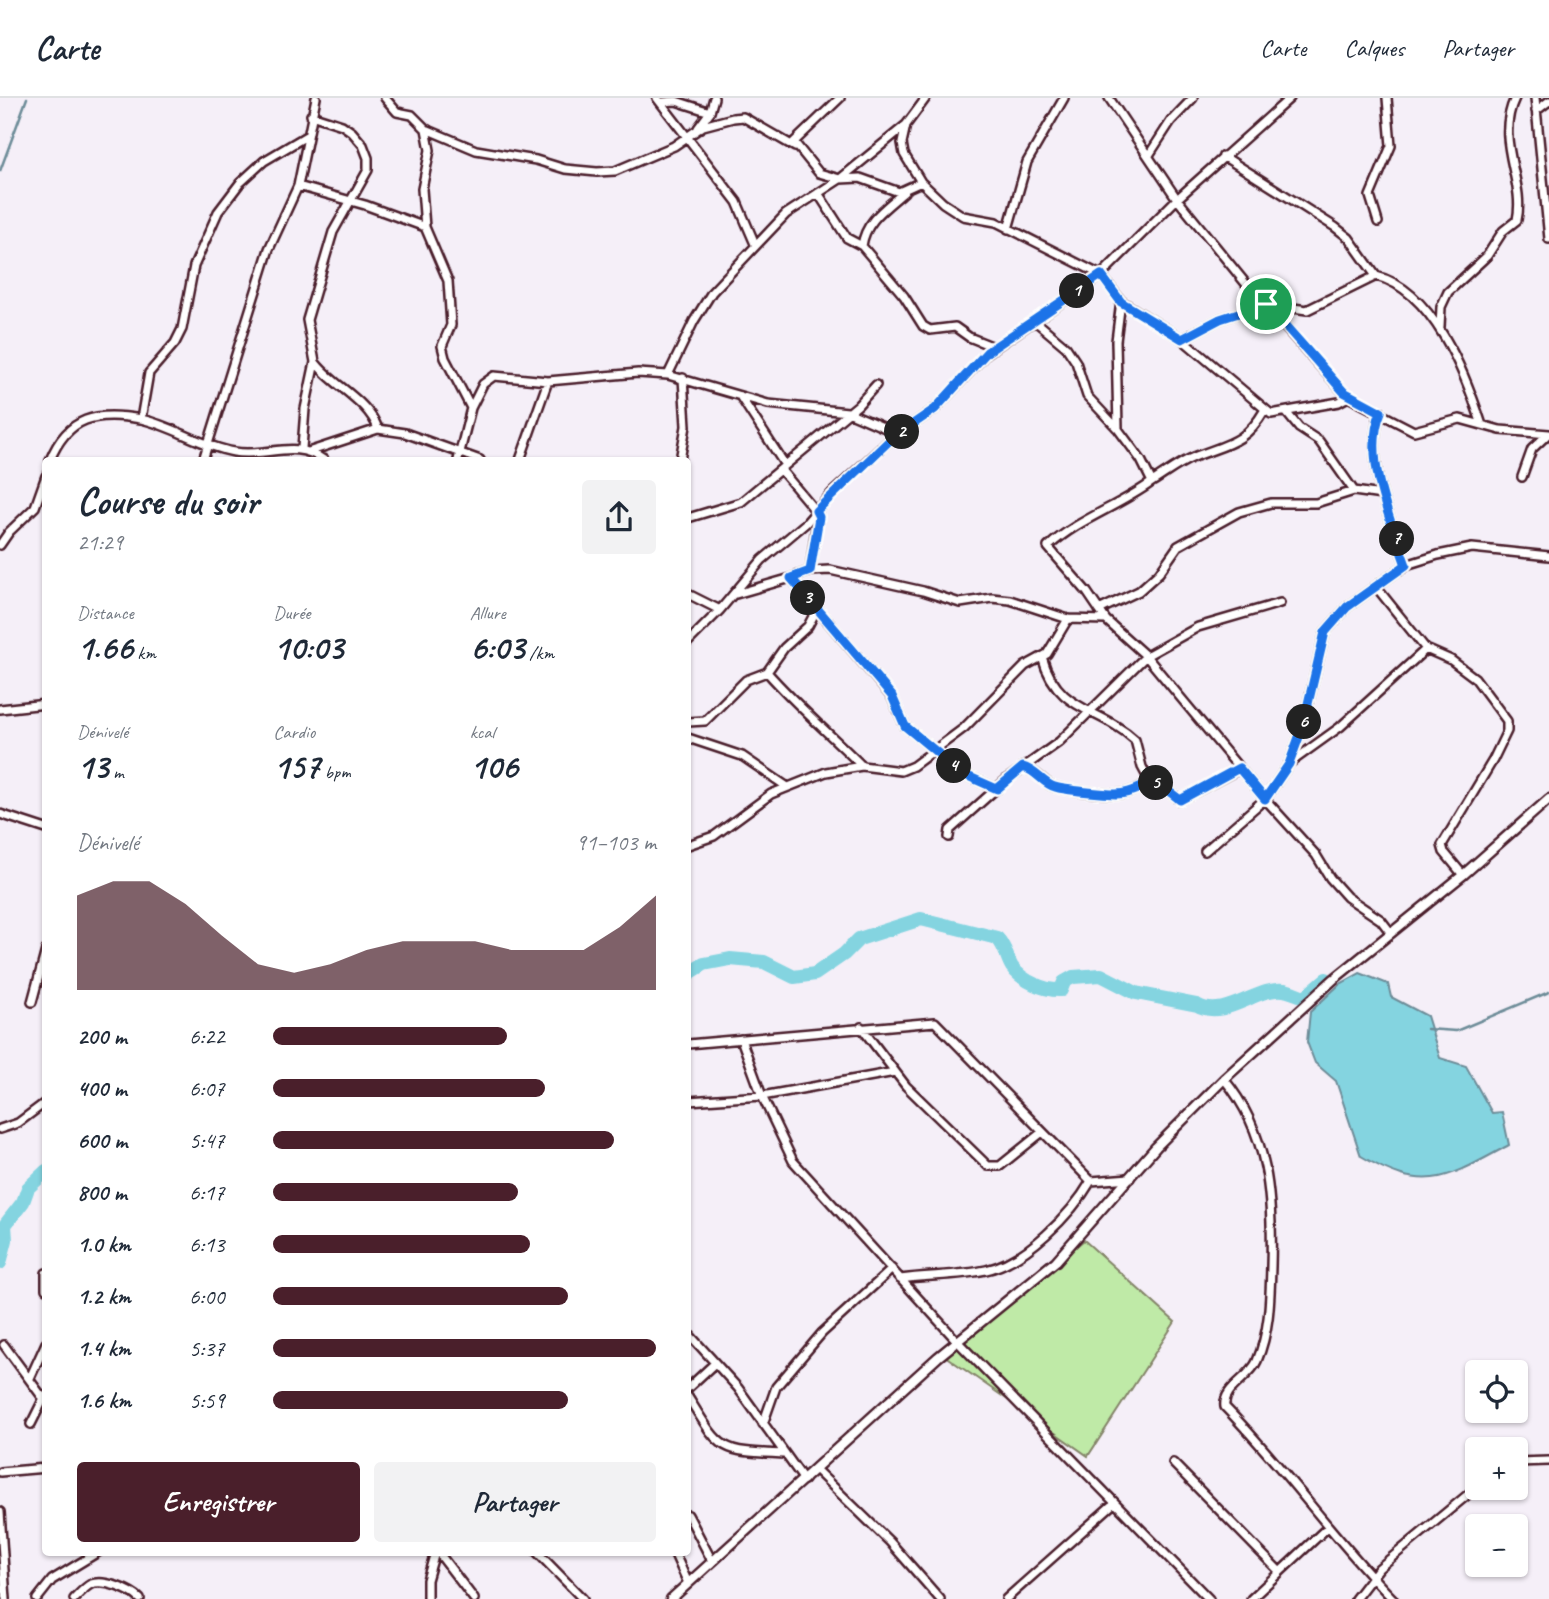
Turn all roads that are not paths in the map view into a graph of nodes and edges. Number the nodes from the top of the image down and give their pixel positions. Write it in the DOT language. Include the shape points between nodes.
graph roads {
  1 [pos="316,98"];
  2 [pos="385,98"];
  3 [pos="713,98"];
  4 [pos="840,98"];
  5 [pos="1064,98"];
  6 [pos="1109,98"];
  7 [pos="1193,98"];
  8 [pos="1290,98"];
  9 [pos="1387,98"];
  10 [pos="1516,98"];
  11 [pos="1535,98"];
  12 [pos="922,99"];
  13 [pos="659,100"];
  14 [pos="1549,101"];
  15 [pos="1536,111"];
  16 [pos="710,112"];
  17 [pos="311,115"];
  18 [pos="906,125"];
  19 [pos="426,129"];
  20 [pos="308,135"];
  21 [pos="690,136"];
  22 [pos="794,147"];
  23 [pos="1149,155"];
  24 [pos="1223,156"];
  25 [pos="840,179"];
  26 [pos="921,181"];
  27 [pos="298,186"];
  28 [pos="904,192"];
  29 [pos="818,193"];
  30 [pos="1177,199"];
  31 [pos="351,202"];
  32 [pos="1378,222"];
  33 [pos="425,227"];
  34 [pos="1008,229"];
  35 [pos="1549,239"];
  36 [pos="754,244"];
  37 [pos="862,246"];
  38 [pos="1101,275"];
  39 [pos="1376,276"];
  40 [pos="1121,302"];
  41 [pos="1266,304"];
  42 [pos="1034,320"];
  43 [pos="1440,328"];
  44 [pos="1182,339"];
  45 [pos="995,347"];
  46 [pos="315,362"];
  47 [pos="668,375"];
  48 [pos="683,378"];
  49 [pos="548,381"];
  50 [pos="876,385"];
  51 [pos="740,396"];
  52 [pos="1348,397"];
  53 [pos="471,408"];
  54 [pos="1264,411"];
  55 [pos="848,412"];
  56 [pos="1286,412"];
  57 [pos="1381,412"];
  58 [pos="141,418"];
  59 [pos="1482,425"];
  60 [pos="378,429"];
  61 [pos="1118,429"];
  62 [pos="899,434"];
  63 [pos="1548,435"];
  64 [pos="207,445"];
  65 [pos="302,448"];
  66 [pos="311,451"];
  67 [pos="52,457"];
  68 [pos="204,457"];
  69 [pos="320,457"];
  70 [pos="459,457"];
  71 [pos="521,457"];
  72 [pos="681,457"];
  73 [pos="783,468"];
  74 [pos="1522,477"];
  75 [pos="1152,482"];
  76 [pos="42,487"];
  77 [pos="1354,491"];
  78 [pos="1382,495"];
  79 [pos="816,511"];
  80 [pos="691,517"];
  81 [pos="0,545"];
  82 [pos="1549,556"];
  83 [pos="1406,565"];
  84 [pos="810,571"];
  85 [pos="791,578"];
  86 [pos="1377,588"];
  87 [pos="735,594"];
  88 [pos="691,596"];
  89 [pos="1280,603"];
  90 [pos="817,609"];
  91 [pos="720,610"];
  92 [pos="1099,610"];
  93 [pos="1068,619"];
  94 [pos="1105,620"];
  95 [pos="691,639"];
  96 [pos="1426,649"];
  97 [pos="1146,656"];
  98 [pos="1042,657"];
  99 [pos="767,672"];
  100 [pos="42,704"];
  101 [pos="0,709"];
  102 [pos="1088,714"];
  103 [pos="691,722"];
  104 [pos="691,739"];
  105 [pos="934,749"];
  106 [pos="1289,764"];
  107 [pos="862,766"];
  108 [pos="1023,767"];
  109 [pos="1239,768"];
  110 [pos="1150,782"];
  111 [pos="786,786"];
  112 [pos="997,789"];
  113 [pos="1265,799"];
  114 [pos="1549,799"];
  115 [pos="0,814"];
  116 [pos="42,828"];
  117 [pos="949,837"];
  118 [pos="691,844"];
  119 [pos="1205,851"];
  120 [pos="1463,875"];
  121 [pos="1391,933"];
  122 [pos="42,965"];
  123 [pos="32,1002"];
  124 [pos="861,1027"];
  125 [pos="741,1039"];
  126 [pos="691,1044"];
  127 [pos="895,1072"];
  128 [pos="1224,1079"];
  129 [pos="762,1096"];
  130 [pos="691,1101"];
  131 [pos="42,1105"];
  132 [pos="0,1129"];
  133 [pos="1041,1133"];
  134 [pos="1130,1178"];
  135 [pos="1091,1181"];
  136 [pos="892,1269"];
  137 [pos="900,1279"];
  138 [pos="691,1337"];
  139 [pos="958,1342"];
  140 [pos="4,1345"];
  141 [pos="42,1352"];
  142 [pos="715,1363"];
  143 [pos="30,1378"];
  144 [pos="691,1385"];
  145 [pos="42,1394"];
  146 [pos="691,1403"];
  147 [pos="42,1411"];
  148 [pos="31,1424"];
  149 [pos="763,1424"];
  150 [pos="783,1454"];
  151 [pos="1549,1461"];
  152 [pos="1173,1462"];
  153 [pos="1528,1462"];
  154 [pos="42,1468"];
  155 [pos="816,1470"];
  156 [pos="0,1472"];
  157 [pos="804,1480"];
  158 [pos="1465,1497"];
  159 [pos="1113,1504"];
  160 [pos="0,1512"];
  161 [pos="691,1522"];
  162 [pos="1328,1527"];
  163 [pos="91,1556"];
  164 [pos="435,1556"];
  165 [pos="439,1556"];
  166 [pos="541,1556"];
  167 [pos="676,1556"];
  168 [pos="712,1561"];
  169 [pos="1279,1571"];
  170 [pos="1371,1576"];
  171 [pos="688,1583"];
  172 [pos="6,1599"];
  173 [pos="37,1599"];
  174 [pos="74,1599"];
  175 [pos="140,1599"];
  176 [pos="427,1599"];
  177 [pos="474,1599"];
  178 [pos="583,1599"];
  179 [pos="671,1599"];
  180 [pos="940,1599"];
  181 [pos="1006,1599"];
  182 [pos="1209,1599"];
  183 [pos="1251,1599"];
  184 [pos="1355,1599"];
  185 [pos="1393,1599"];
  1 -- 17 [label="street"];
  2 -- 19 [label="street" via="397,112 412,115"];
  3 -- 16 [label="street"];
  4 -- 22 [label="street" via="795,139"];
  5 -- 34 [label="street" via="1027,162"];
  6 -- 23 [label="street"];
  7 -- 23 [label="street"];
  8 -- 24 [label="street"];
  9 -- 32 [label="street" via="1391,146 1370,196"];
  10 -- 43 [label="street" via="1507,134 1519,205 1517,220 1448,292 1441,307"];
  11 -- 15 [label="street"];
  12 -- 18 [label="street"];
  13 -- 16 [label="street"];
  13 -- 21 [label="street"];
  14 -- 15 [label="street"];
  15 -- 35 [label="street"];
  16 -- 21 [label="street"];
  17 -- 20 [label="street"];
  17 -- 31 [label="street" via="342,125 363,145 369,158 368,170"];
  18 -- 25 [label="street"];
  18 -- 26 [label="street" via="904,154"];
  19 -- 21 [label="street" via="476,150 597,173 615,171"];
  19 -- 33 [label="street" via="430,150 422,190"];
  20 -- 27 [label="street"];
  20 -- 58 [label="street" via="264,160 218,212 194,266 182,329 149,373"];
  21 -- 22 [label="street" via="703,126 743,117"];
  21 -- 36 [label="street" via="737,202"];
  22 -- 25 [label="street" via="819,173"];
  23 -- 30 [label="street"];
  24 -- 30 [label="street"];
  24 -- 39 [label="street" via="1349,238"];
  25 -- 28 [label="street" via="860,178"];
  25 -- 29 [label="street"];
  26 -- 28 [label="street"];
  26 -- 34 [label="street" via="963,216"];
  27 -- 31 [label="street"];
  27 -- 64 [label="street" via="269,249"];
  28 -- 37 [label="street" via="870,223"];
  29 -- 36 [label="street" via="786,214"];
  29 -- 37 [label="street" via="847,238"];
  30 -- 38 [label="street"];
  30 -- 41 [label="street"];
  31 -- 33 [label="street"];
  31 -- 46 [label="street" via="333,232 307,320"];
  33 -- 53 [label="street" via="448,281 451,325 443,340 445,358"];
  34 -- 38 [label="street"];
  36 -- 47 [label="street" via="712,292"];
  37 -- 45 [label="street" via="923,326 930,330 955,327"];
  38 -- 40 [label="street"];
  38 -- 42 [label="street"];
  39 -- 41 [label="street" via="1307,310"];
  39 -- 43 [label="street" via="1405,289"];
  40 -- 44 [label="street"];
  40 -- 61 [label="street" via="1116,341"];
  41 -- 44 [label="street" via="1220,319"];
  41 -- 52 [label="street"];
  42 -- 45 [label="street"];
  42 -- 61 [label="street" via="1066,347 1087,396"];
  43 -- 59 [label="street" via="1472,392"];
  44 -- 54 [label="street"];
  45 -- 62 [label="street" via="935,409"];
  46 -- 60 [label="street"];
  46 -- 65 [label="street"];
  47 -- 48 [label="street"];
  47 -- 49 [label="street"];
  48 -- 51 [label="street"];
  48 -- 72 [label="street" via="686,426"];
  49 -- 53 [label="street" via="494,376 483,384"];
  49 -- 71 [label="street"];
  50 -- 55 [label="street"];
  51 -- 55 [label="street" via="795,408"];
  51 -- 73 [label="street"];
  52 -- 56 [label="street"];
  52 -- 57 [label="street"];
  53 -- 70 [label="street"];
  54 -- 56 [label="street"];
  54 -- 75 [label="street" via="1244,438 1192,458"];
  55 -- 62 [label="street"];
  55 -- 73 [label="street"];
  56 -- 77 [label="street" via="1319,441"];
  57 -- 59 [label="street" via="1414,431 1460,419"];
  57 -- 78 [label="street" via="1375,443"];
  58 -- 64 [label="street"];
  58 -- 67 [label="street" via="97,416 59,438"];
  59 -- 63 [label="street"];
  60 -- 66 [label="street"];
  60 -- 70 [label="street" via="405,433"];
  61 -- 75 [label="street"];
  62 -- 79 [label="street"];
  63 -- 74 [label="street" via="1532,449"];
  64 -- 65 [label="street" via="237,453"];
  64 -- 68 [label="street"];
  65 -- 66 [label="street"];
  66 -- 69 [label="street"];
  73 -- 79 [label="street"];
  73 -- 80 [label="street" via="741,502"];
  75 -- 92 [label="street" via="1121,504 1079,522 1048,547"];
  76 -- 81 [label="street" via="35,507"];
  77 -- 78 [label="street"];
  77 -- 92 [label="street" via="1316,503 1271,503 1239,512 1178,546 1139,591"];
  78 -- 83 [label="street"];
  79 -- 84 [label="street" via="819,517"];
  79 -- 87 [label="street" via="762,561"];
  82 -- 83 [label="street" via="1472,548"];
  83 -- 86 [label="street"];
  84 -- 85 [label="street"];
  84 -- 93 [label="street" via="830,570 960,604 1010,600"];
  85 -- 87 [label="street"];
  85 -- 90 [label="street"];
  86 -- 96 [label="street"];
  86 -- 106 [label="street" via="1347,607 1325,632"];
  87 -- 91 [label="street"];
  88 -- 91 [label="street"];
  89 -- 97 [label="street" via="1198,628"];
  90 -- 99 [label="street" via="808,626"];
  90 -- 105 [label="street" via="892,696 905,726"];
  91 -- 95 [label="street"];
  92 -- 94 [label="street"];
  93 -- 94 [label="street"];
  93 -- 98 [label="street"];
  94 -- 97 [label="street"];
  96 -- 106 [label="street" via="1340,727"];
  96 -- 120 [label="street" via="1475,678 1507,721 1493,760 1442,845"];
  97 -- 102 [label="street"];
  97 -- 109 [label="street"];
  98 -- 102 [label="street" via="1046,674 1059,692"];
  98 -- 105 [label="street" via="1025,666 964,728"];
  99 -- 103 [label="street" via="746,680 705,721"];
  99 -- 107 [label="street"];
  100 -- 101 [label="street"];
  102 -- 108 [label="street" via="1051,750"];
  102 -- 110 [label="street" via="1135,740"];
  104 -- 111 [label="street" via="742,756"];
  105 -- 107 [label="street" via="901,771"];
  105 -- 112 [label="street" via="963,774"];
  106 -- 113 [label="street"];
  107 -- 111 [label="street" via="825,772"];
  108 -- 110 [label="street" via="1058,788 1117,794"];
  108 -- 112 [label="street"];
  109 -- 110 [label="street" via="1180,800"];
  109 -- 113 [label="street"];
  111 -- 118 [label="street" via="756,802 714,836"];
  112 -- 117 [label="street" via="950,830"];
  113 -- 119 [label="street"];
  113 -- 121 [label="street" via="1316,855 1329,878"];
  114 -- 120 [label="street"];
  115 -- 116 [label="street"];
  120 -- 121 [label="street"];
  121 -- 128 [label="street"];
  122 -- 123 [label="street"];
  124 -- 125 [label="street"];
  124 -- 127 [label="street"];
  124 -- 133 [label="street" via="926,1020 940,1025"];
  125 -- 126 [label="street"];
  125 -- 129 [label="street"];
  127 -- 129 [label="street"];
  127 -- 133 [label="street" via="994,1168"];
  128 -- 134 [label="street"];
  128 -- 162 [label="street" via="1255,1126 1265,1163 1273,1243 1270,1311 1262,1348 1255,1366 1226,1396 1225,1408"];
  129 -- 130 [label="street"];
  129 -- 136 [label="street" via="793,1161"];
  131 -- 132 [label="street" via="18,1123"];
  133 -- 135 [label="street"];
  134 -- 135 [label="street"];
  134 -- 139 [label="street" via="1056,1261"];
  135 -- 137 [label="street" via="1056,1226 1001,1265"];
  136 -- 137 [label="street"];
  136 -- 149 [label="street" via="828,1327 776,1387"];
  137 -- 139 [label="street"];
  138 -- 142 [label="street"];
  139 -- 155 [label="street"];
  139 -- 159 [label="street"];
  140 -- 143 [label="street"];
  141 -- 143 [label="street"];
  142 -- 144 [label="street"];
  142 -- 149 [label="street"];
  143 -- 145 [label="street"];
  146 -- 150 [label="street" via="713,1436 728,1449"];
  147 -- 148 [label="street"];
  149 -- 150 [label="street"];
  150 -- 157 [label="street"];
  151 -- 153 [label="street"];
  152 -- 169 [label="street"];
  154 -- 156 [label="street"];
  155 -- 157 [label="street"];
  155 -- 180 [label="street"];
  157 -- 168 [label="street"];
  158 -- 170 [label="street"];
  159 -- 181 [label="street"];
  159 -- 182 [label="street"];
  160 -- 172 [label="street"];
  161 -- 168 [label="street"];
  162 -- 169 [label="street"];
  162 -- 170 [label="street"];
  163 -- 173 [label="street" via="52,1580"];
  164 -- 176 [label="street"];
  165 -- 177 [label="street"];
  166 -- 178 [label="street"];
  167 -- 171 [label="street"];
  168 -- 171 [label="street"];
  169 -- 183 [label="street"];
  170 -- 184 [label="street"];
  170 -- 185 [label="street"];
  171 -- 179 [label="street"];
  174 -- 175 [label="street" via="97,1583"];
}
